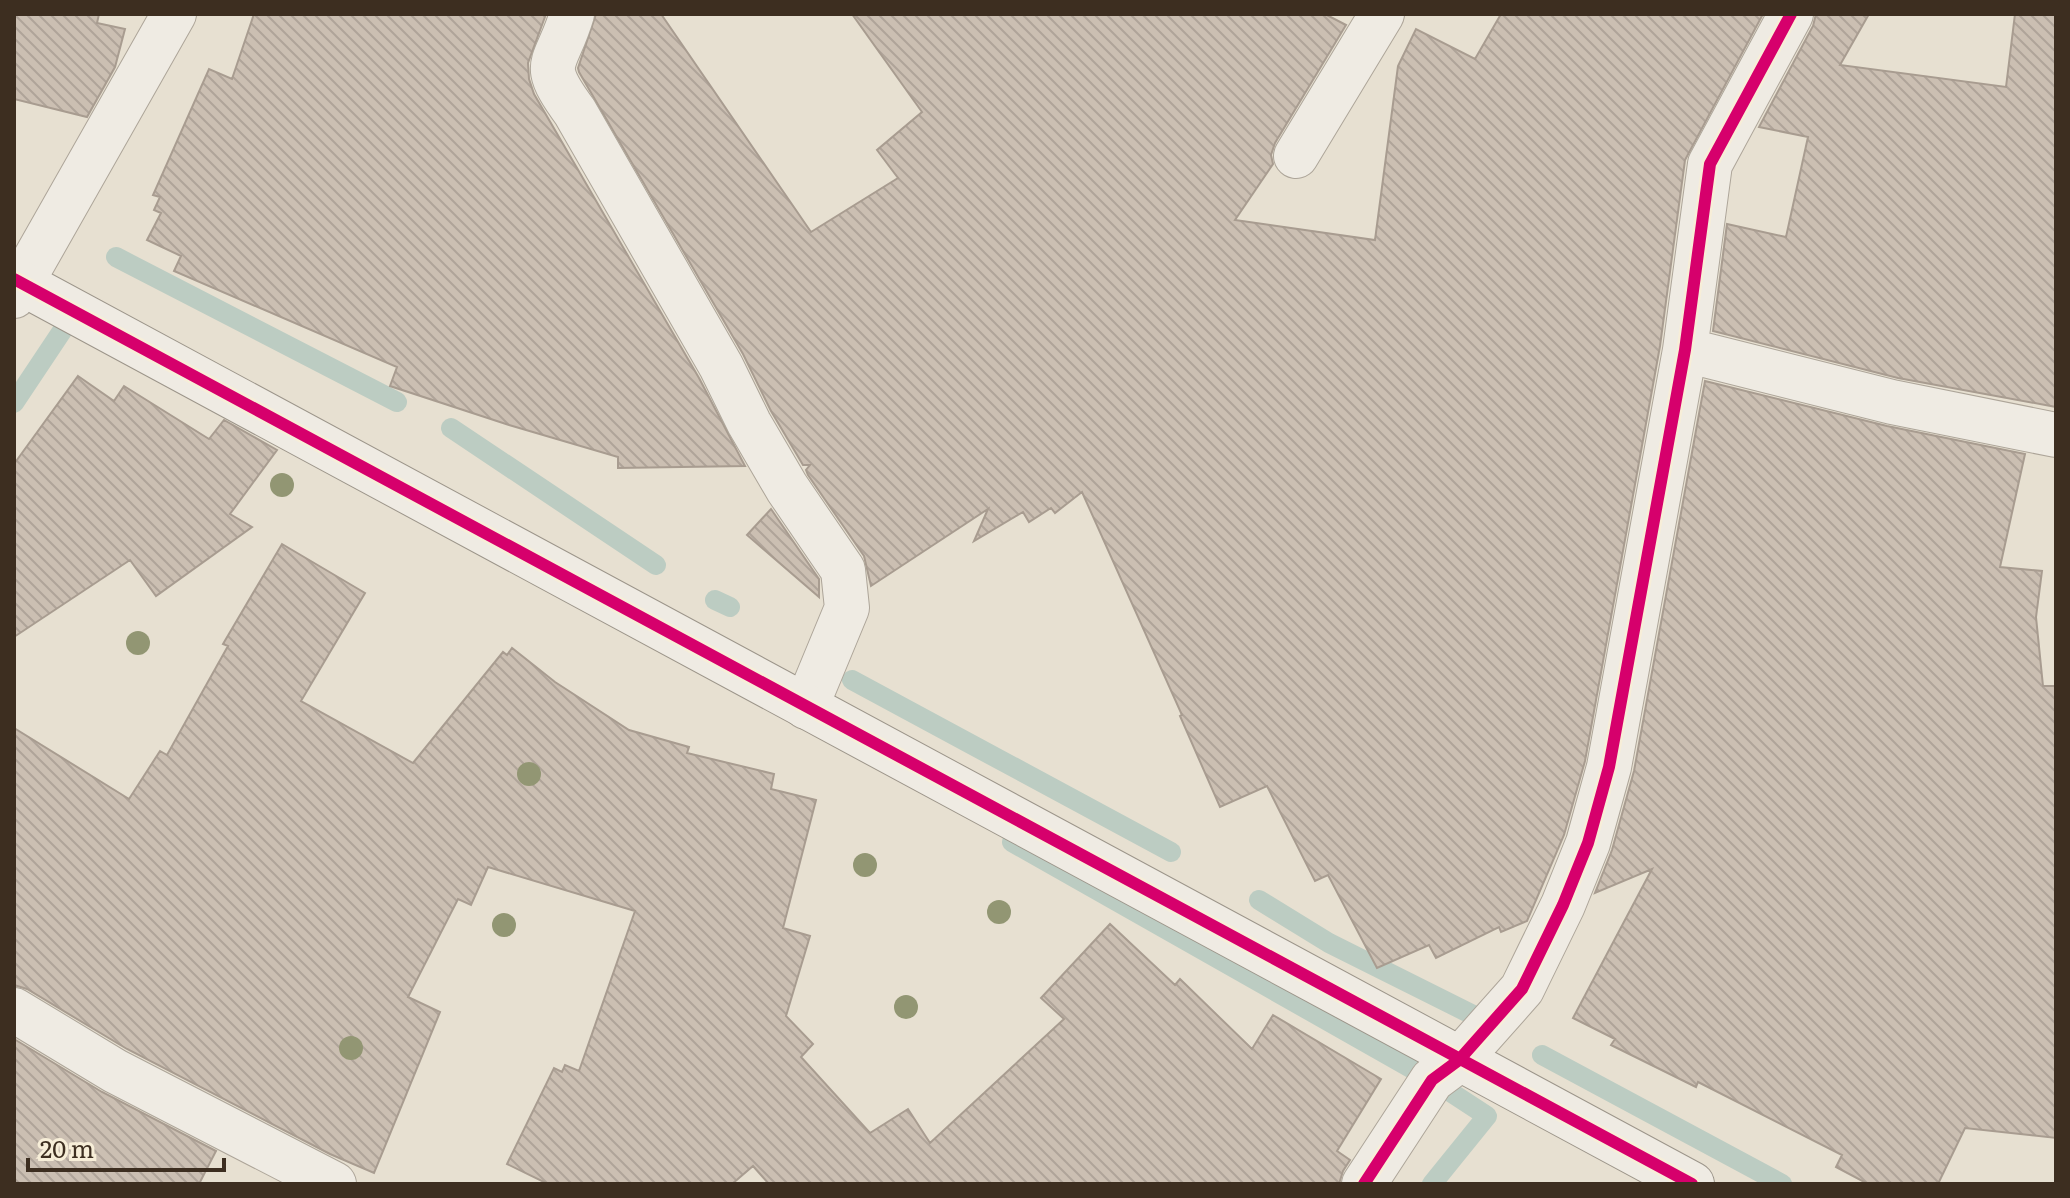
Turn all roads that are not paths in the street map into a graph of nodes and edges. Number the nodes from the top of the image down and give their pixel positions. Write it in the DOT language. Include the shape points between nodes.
graph roads {
  1 [pos="174,14"];
  2 [pos="572,14"];
  3 [pos="1382,14"];
  4 [pos="1791,14"];
  5 [pos="1296,156"];
  6 [pos="16,287"];
  7 [pos="1685,350"];
  8 [pos="2056,435"];
  9 [pos="806,707"];
  10 [pos="14,1010"];
  11 [pos="1459,1060"];
  12 [pos="334,1184"];
  13 [pos="1364,1184"];
  14 [pos="1692,1184"];
  1 -- 6 [label="street"];
  2 -- 9 [label="street" via="551,68 555,86 575,112 787,488 843,570 847,608"];
  3 -- 5 [label="street"];
  4 -- 7 [label="street" via="1710,164"];
  6 -- 9 [label="street"];
  7 -- 8 [label="street" via="1892,402"];
  7 -- 11 [label="street" via="1609,767 1588,843 1522,989"];
  9 -- 11 [label="street"];
  10 -- 12 [label="street" via="115,1071"];
  11 -- 13 [label="street" via="1432,1080"];
  11 -- 14 [label="street"];
}
